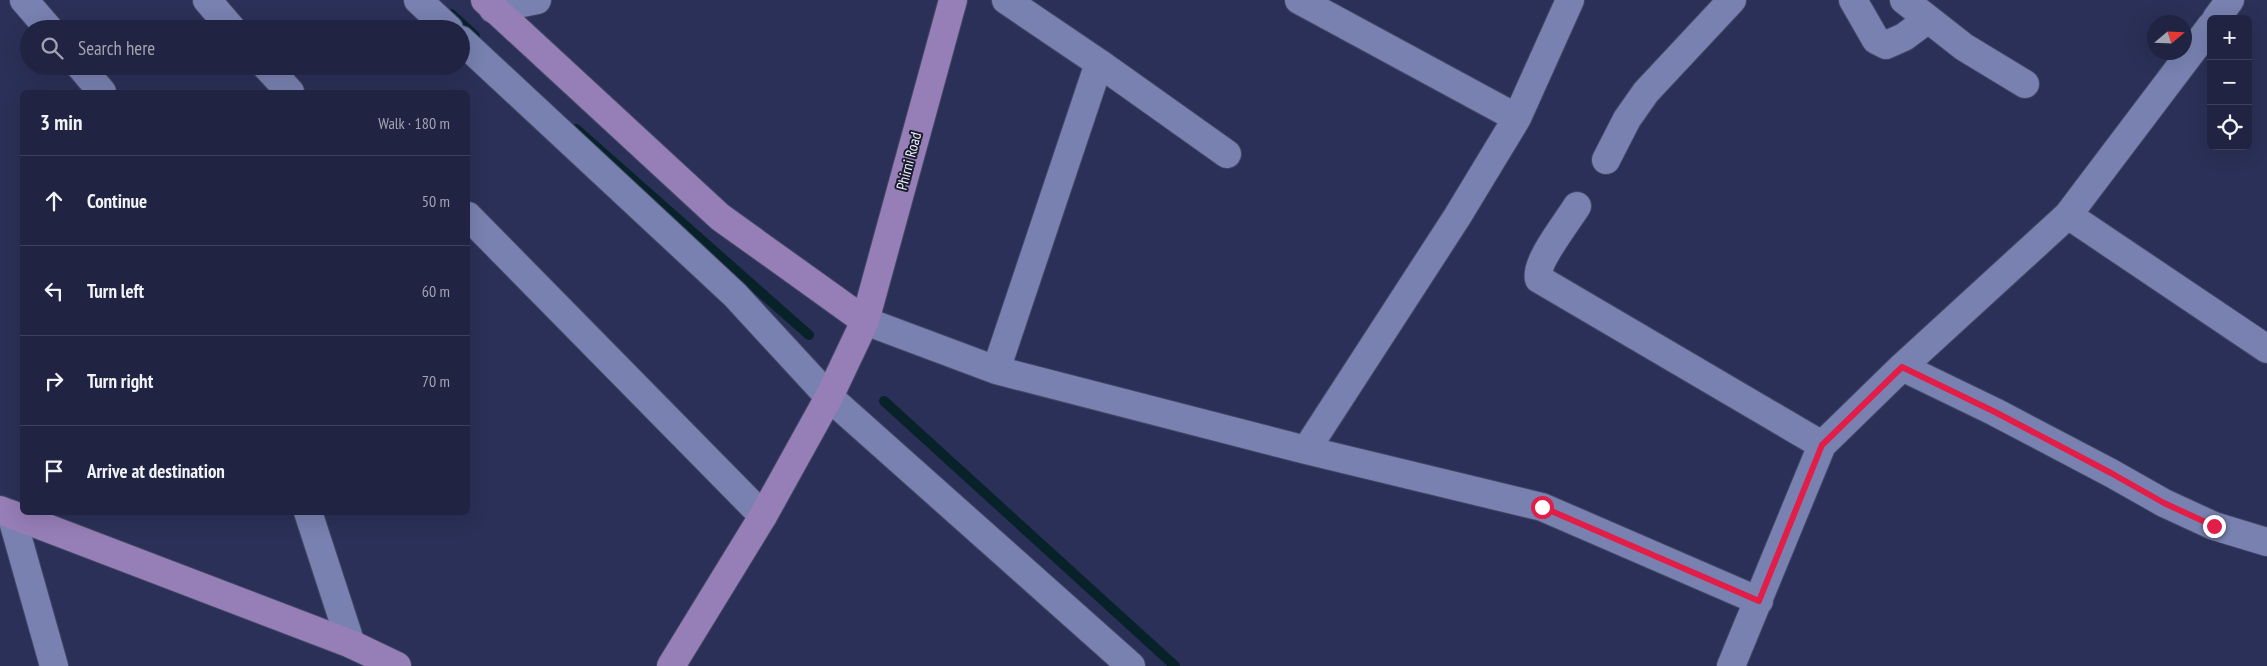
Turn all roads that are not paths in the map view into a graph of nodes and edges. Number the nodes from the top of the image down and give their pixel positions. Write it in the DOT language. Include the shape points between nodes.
graph roads {
  1 [pos="24,0"];
  2 [pos="206,0"];
  3 [pos="418,0"];
  4 [pos="537,0"];
  5 [pos="953,0"];
  6 [pos="1006,0"];
  7 [pos="1299,0"];
  8 [pos="1570,0"];
  9 [pos="1732,0"];
  10 [pos="1853,0"];
  11 [pos="1904,0"];
  12 [pos="2230,0"];
  13 [pos="489,5"];
  14 [pos="2219,15"];
  15 [pos="41,20"];
  16 [pos="224,20"];
  17 [pos="439,20"];
  18 [pos="1927,20"];
  19 [pos="2207,31"];
  20 [pos="470,48"];
  21 [pos="1099,63"];
  22 [pos="88,75"];
  23 [pos="274,75"];
  24 [pos="2026,84"];
  25 [pos="100,90"];
  26 [pos="288,90"];
  27 [pos="1518,118"];
  28 [pos="1227,154"];
  29 [pos="1606,160"];
  30 [pos="1578,206"];
  31 [pos="2068,215"];
  32 [pos="470,218"];
  33 [pos="865,321"];
  34 [pos="2267,349"];
  35 [pos="1902,367"];
  36 [pos="996,370"];
  37 [pos="829,397"];
  38 [pos="1822,445"];
  39 [pos="1306,450"];
  40 [pos="6,512"];
  41 [pos="309,515"];
  42 [pos="762,516"];
  43 [pos="2267,542"];
  44 [pos="1759,601"];
  45 [pos="351,644"];
  46 [pos="54,666"];
  47 [pos="397,666"];
  48 [pos="671,666"];
  49 [pos="1131,666"];
  50 [pos="1731,666"];
  1 -- 15 [label="street"];
  2 -- 16 [label="street"];
  3 -- 17 [label="street"];
  4 -- 13 [label="street"];
  5 -- 33 [label="street, Phirni Road"];
  6 -- 21 [label="street"];
  7 -- 27 [label="street"];
  8 -- 27 [label="street"];
  9 -- 29 [label="street" via="1646,92 1627,119"];
  10 -- 18 [label="street" via="1876,40 1886,45 1904,37"];
  11 -- 18 [label="street"];
  12 -- 14 [label="street"];
  13 -- 33 [label="street" via="720,218"];
  18 -- 24 [label="street" via="1964,48"];
  19 -- 31 [label="street"];
  20 -- 37 [label="street" via="736,295"];
  21 -- 28 [label="street"];
  21 -- 36 [label="street"];
  22 -- 25 [label="street"];
  23 -- 26 [label="street"];
  27 -- 39 [label="street"];
  30 -- 38 [label="street" via="1543,259 1538,269 1539,279"];
  31 -- 34 [label="street"];
  31 -- 35 [label="street"];
  32 -- 42 [label="street"];
  33 -- 36 [label="street"];
  33 -- 37 [label="street, Phirni Road"];
  35 -- 38 [label="street"];
  35 -- 43 [label="street" via="2003,416 2164,503 2214,526"];
  36 -- 39 [label="street"];
  37 -- 42 [label="street, Phirni Road"];
  37 -- 49 [label="street"];
  38 -- 44 [label="street"];
  39 -- 44 [label="street" via="1542,507"];
  40 -- 45 [label="street"];
  40 -- 46 [label="street"];
  41 -- 45 [label="street"];
  42 -- 48 [label="street, Phirni Road"];
  44 -- 50 [label="street"];
  45 -- 47 [label="street"];
}
